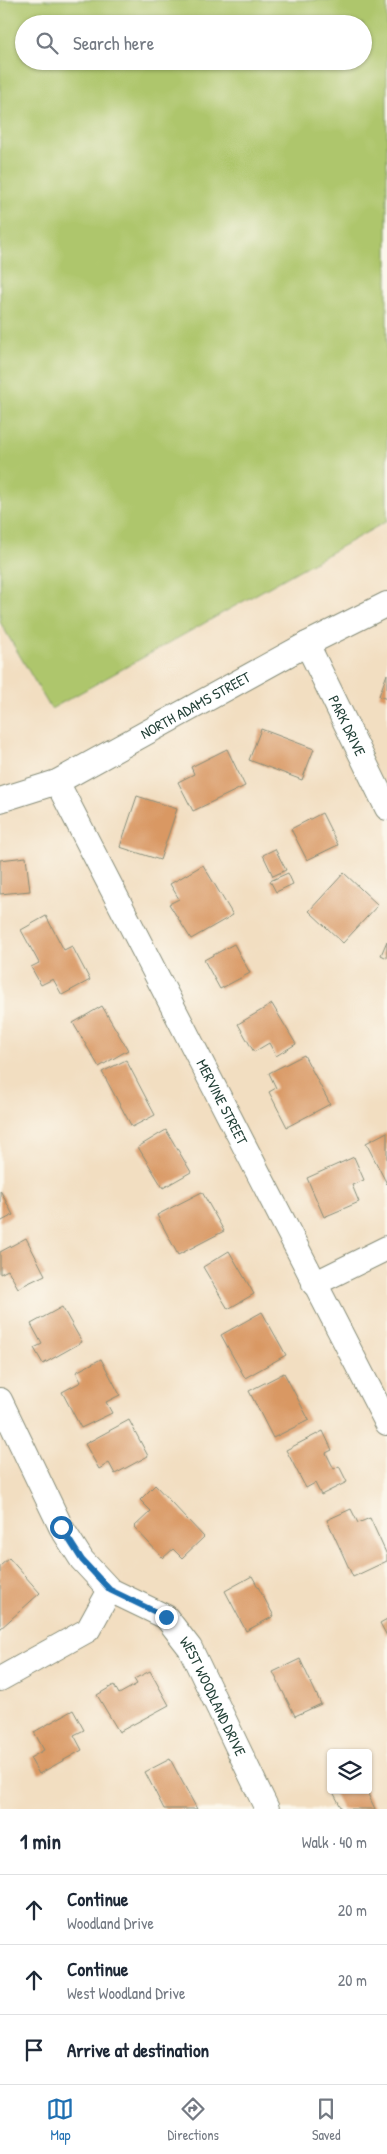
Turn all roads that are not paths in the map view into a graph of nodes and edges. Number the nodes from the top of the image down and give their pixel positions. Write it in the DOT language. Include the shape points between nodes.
graph roads {
  1 [pos="387,604"];
  2 [pos="307,644"];
  3 [pos="57,782"];
  4 [pos="0,800"];
  5 [pos="387,808"];
  6 [pos="387,1248"];
  7 [pos="314,1284"];
  8 [pos="0,1400"];
  9 [pos="387,1423"];
  10 [pos="110,1590"];
  11 [pos="0,1679"];
  12 [pos="267,1809"];
  1 -- 2 [label="street, NORTH ADAMS STREET"];
  2 -- 3 [label="street, NORTH ADAMS STREET"];
  2 -- 5 [label="street, PARK DRIVE"];
  3 -- 4 [label="street, NORTH ADAMS STREET"];
  3 -- 7 [label="street, MERVINE STREET"];
  6 -- 7 [label="street"];
  7 -- 9 [label="street, MERVINE STREET"];
  8 -- 10 [label="street" via="61,1527 82,1560"];
  10 -- 11 [label="street" via="88,1630"];
  10 -- 12 [label="street, WEST WOODLAND DRIVE" via="166,1617 190,1648"];
}
